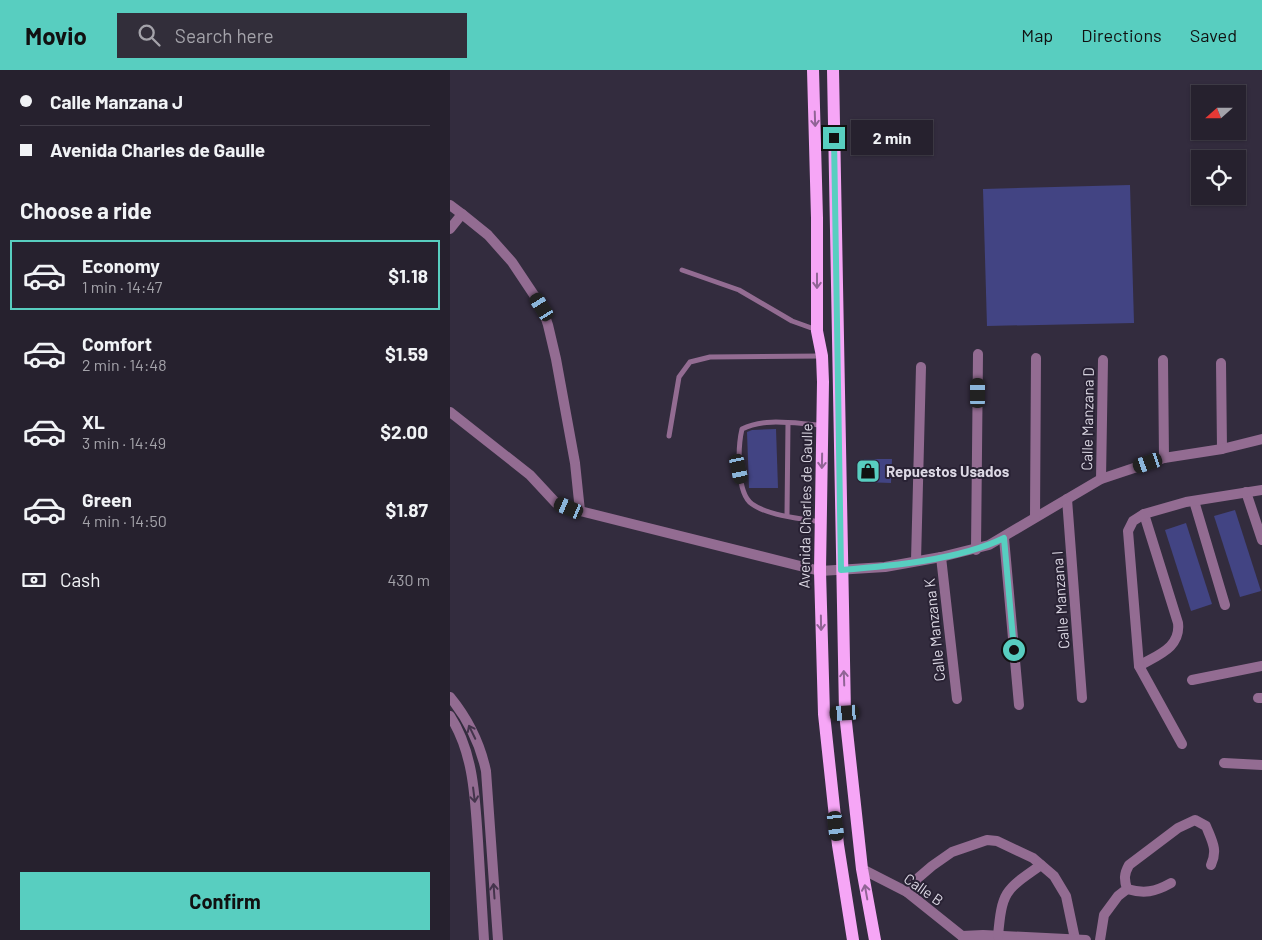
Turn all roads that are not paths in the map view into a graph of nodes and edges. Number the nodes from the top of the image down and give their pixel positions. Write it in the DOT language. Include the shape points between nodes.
graph roads {
  1 [pos="813,70"];
  2 [pos="833,70"];
  3 [pos="450,205"];
  4 [pos="462,214"];
  5 [pos="450,229"];
  6 [pos="682,270"];
  7 [pos="817,331"];
  8 [pos="978,354"];
  9 [pos="822,356"];
  10 [pos="1036,358"];
  11 [pos="1103,360"];
  12 [pos="1163,360"];
  13 [pos="1221,362"];
  14 [pos="921,367"];
  15 [pos="450,412"];
  16 [pos="788,423"];
  17 [pos="822,425"];
  18 [pos="669,436"];
  19 [pos="1262,439"];
  20 [pos="1222,448"];
  21 [pos="1164,458"];
  22 [pos="1101,479"];
  23 [pos="1262,490"];
  24 [pos="1246,492"];
  25 [pos="1067,499"];
  26 [pos="1194,501"];
  27 [pos="580,511"];
  28 [pos="1144,514"];
  29 [pos="787,515"];
  30 [pos="1035,517"];
  31 [pos="821,522"];
  32 [pos="1004,538"];
  33 [pos="1262,540"];
  34 [pos="976,550"];
  35 [pos="941,557"];
  36 [pos="916,561"];
  37 [pos="841,570"];
  38 [pos="820,571"];
  39 [pos="1225,604"];
  40 [pos="1139,666"];
  41 [pos="1262,666"];
  42 [pos="1192,680"];
  43 [pos="450,697"];
  44 [pos="1082,698"];
  45 [pos="957,699"];
  46 [pos="1019,705"];
  47 [pos="845,713"];
  48 [pos="824,714"];
  49 [pos="450,716"];
  50 [pos="1182,744"];
  51 [pos="1224,763"];
  52 [pos="1262,765"];
  53 [pos="1041,865"];
  54 [pos="1211,865"];
  55 [pos="862,869"];
  56 [pos="1170,882"];
  57 [pos="1127,889"];
  58 [pos="907,892"];
  59 [pos="998,936"];
  60 [pos="964,938"];
  61 [pos="1075,939"];
  62 [pos="484,940"];
  63 [pos="498,940"];
  64 [pos="853,940"];
  65 [pos="875,940"];
  66 [pos="1086,940"];
  67 [pos="1100,940"];
  1 -- 7 [label="main road, Avenida Charles de Gaulle, one-way" via="818,218"];
  2 -- 37 [label="main road"];
  3 -- 4 [label="street"];
  4 -- 5 [label="street"];
  4 -- 27 [label="street" via="506,255 542,307 556,359 575,463"];
  6 -- 7 [label="lane" via="739,290"];
  7 -- 9 [label="main road, Avenida Charles de Gaulle"];
  8 -- 34 [label="street"];
  9 -- 17 [label="main road, Avenida Charles de Gaulle"];
  9 -- 18 [label="lane" via="710,357 690,362 679,377"];
  10 -- 30 [label="street"];
  11 -- 22 [label="street, Calle Manzana D"];
  12 -- 21 [label="street"];
  13 -- 20 [label="street"];
  14 -- 36 [label="street"];
  15 -- 27 [label="street" via="530,475 556,503"];
  16 -- 17 [label="lane"];
  16 -- 29 [label="lane"];
  16 -- 29 [label="lane" via="764,422 742,429 739,469 745,496 751,504 768,512"];
  17 -- 31 [label="main road, Avenida Charles de Gaulle, one-way"];
  19 -- 20 [label="street"];
  20 -- 21 [label="street"];
  21 -- 22 [label="street"];
  22 -- 25 [label="street"];
  23 -- 24 [label="street"];
  24 -- 26 [label="street"];
  24 -- 33 [label="street"];
  25 -- 30 [label="street"];
  25 -- 44 [label="street, Calle Manzana I"];
  26 -- 28 [label="street"];
  26 -- 39 [label="street"];
  27 -- 38 [label="street"];
  28 -- 40 [label="street" via="1132,521 1128,531"];
  28 -- 40 [label="street" via="1179,632 1170,647"];
  29 -- 31 [label="lane"];
  30 -- 32 [label="street"];
  31 -- 38 [label="main road, Avenida Charles de Gaulle"];
  32 -- 34 [label="street"];
  32 -- 46 [label="street"];
  34 -- 35 [label="street"];
  35 -- 36 [label="street"];
  35 -- 45 [label="street, Calle Manzana K"];
  36 -- 37 [label="street"];
  37 -- 38 [label="street"];
  47 -- 37 [label="main road, one-way"];
  38 -- 48 [label="main road, Avenida Charles de Gaulle, one-way"];
  40 -- 50 [label="street"];
  41 -- 42 [label="street"];
  63 -- 43 [label="street, one-way" via="483,754 470,726"];
  47 -- 48 [label="main road"];
  47 -- 55 [label="main road"];
  48 -- 64 [label="main road, Avenida Charles de Gaulle" via="838,844"];
  49 -- 62 [label="street, one-way" via="458,728 471,769"];
  51 -- 52 [label="street"];
  53 -- 58 [label="street" via="997,841 988,840 952,852 918,878"];
  53 -- 59 [label="street" via="1010,889 1004,898"];
  53 -- 61 [label="street" via="1054,876 1066,896"];
  54 -- 57 [label="street" via="1215,855 1212,841 1206,826 1195,820 1178,828 1129,865 1124,879"];
  55 -- 58 [label="street, Calle B"];
  65 -- 55 [label="main road, one-way"];
  56 -- 57 [label="street" via="1146,892"];
  57 -- 67 [label="street" via="1104,915"];
  58 -- 60 [label="street, Calle B"];
  59 -- 60 [label="street"];
  59 -- 61 [label="street"];
  61 -- 66 [label="street"];
}
